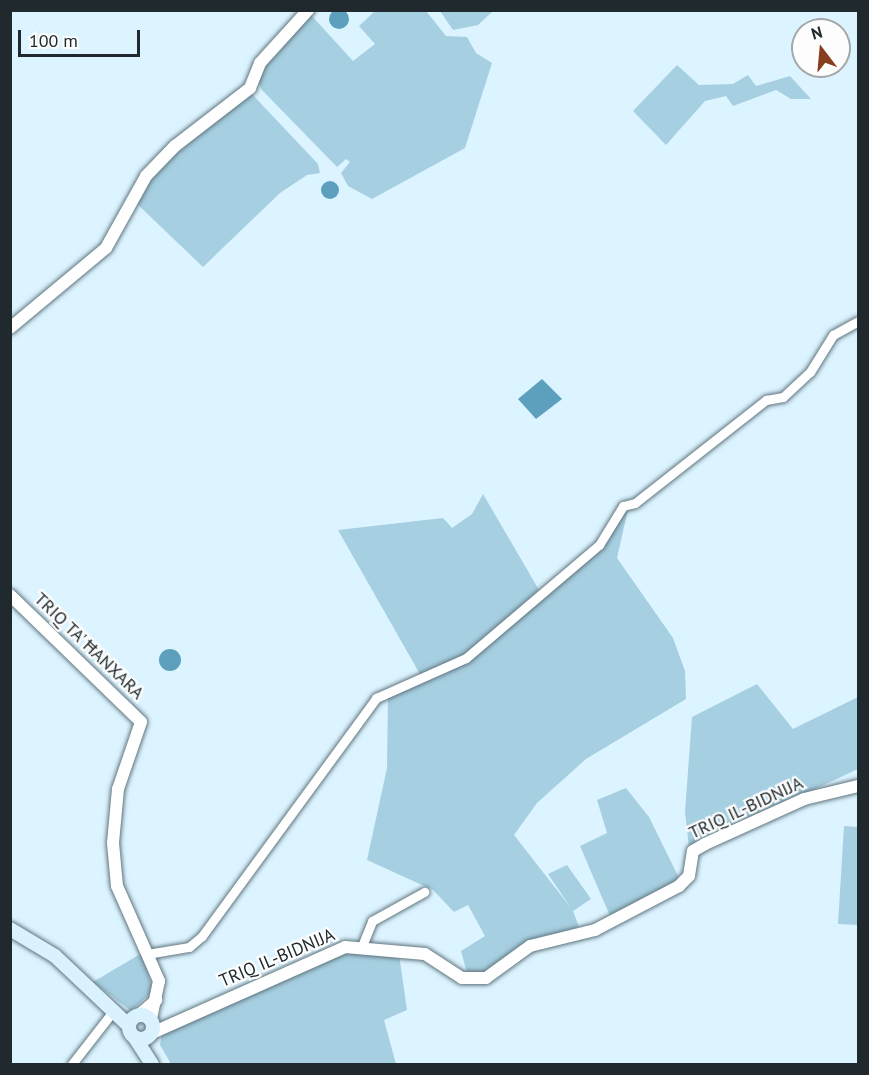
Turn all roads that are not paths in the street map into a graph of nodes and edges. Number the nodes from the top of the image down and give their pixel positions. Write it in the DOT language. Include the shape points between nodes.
graph roads {
  1 [pos="308,10"];
  2 [pos="858,321"];
  3 [pos="10,328"];
  4 [pos="10,595"];
  5 [pos="858,786"];
  6 [pos="424,892"];
  7 [pos="13,934"];
  8 [pos="362,946"];
  9 [pos="147,954"];
  10 [pos="114,1010"];
  11 [pos="143,1026"];
  12 [pos="72,1065"];
  13 [pos="152,1065"];
  14 [pos="160,1065"];
  1 -- 3 [label="street" via="260,63 250,88 175,146 146,176 106,248"];
  2 -- 9 [label="street" via="833,335 810,372 783,397 766,400 635,503 623,506 599,545 466,658 376,698 202,936 189,947"];
  4 -- 9 [label="street, TRIQ TA' ĦANXARA" via="141,722 118,789 113,843 117,886"];
  5 -- 8 [label="street, TRIQ IL-BIDNIJA" via="804,799 705,844 690,856 689,876 679,886 595,930 530,946 486,978 462,978 425,954"];
  6 -- 8 [label="street" via="372,921"];
  7 -- 10 [label="main road" via="55,956"];
  8 -- 11 [label="street, TRIQ IL-BIDNIJA" via="337,950 180,1018"];
  9 -- 11 [label="street, TRIQ TA' ĦANXARA" via="159,981 157,999"];
  10 -- 11 [label="main road"];
  10 -- 12 [label="street"];
  11 -- 13 [label="main road"];
  11 -- 14 [label="main road"];
}
